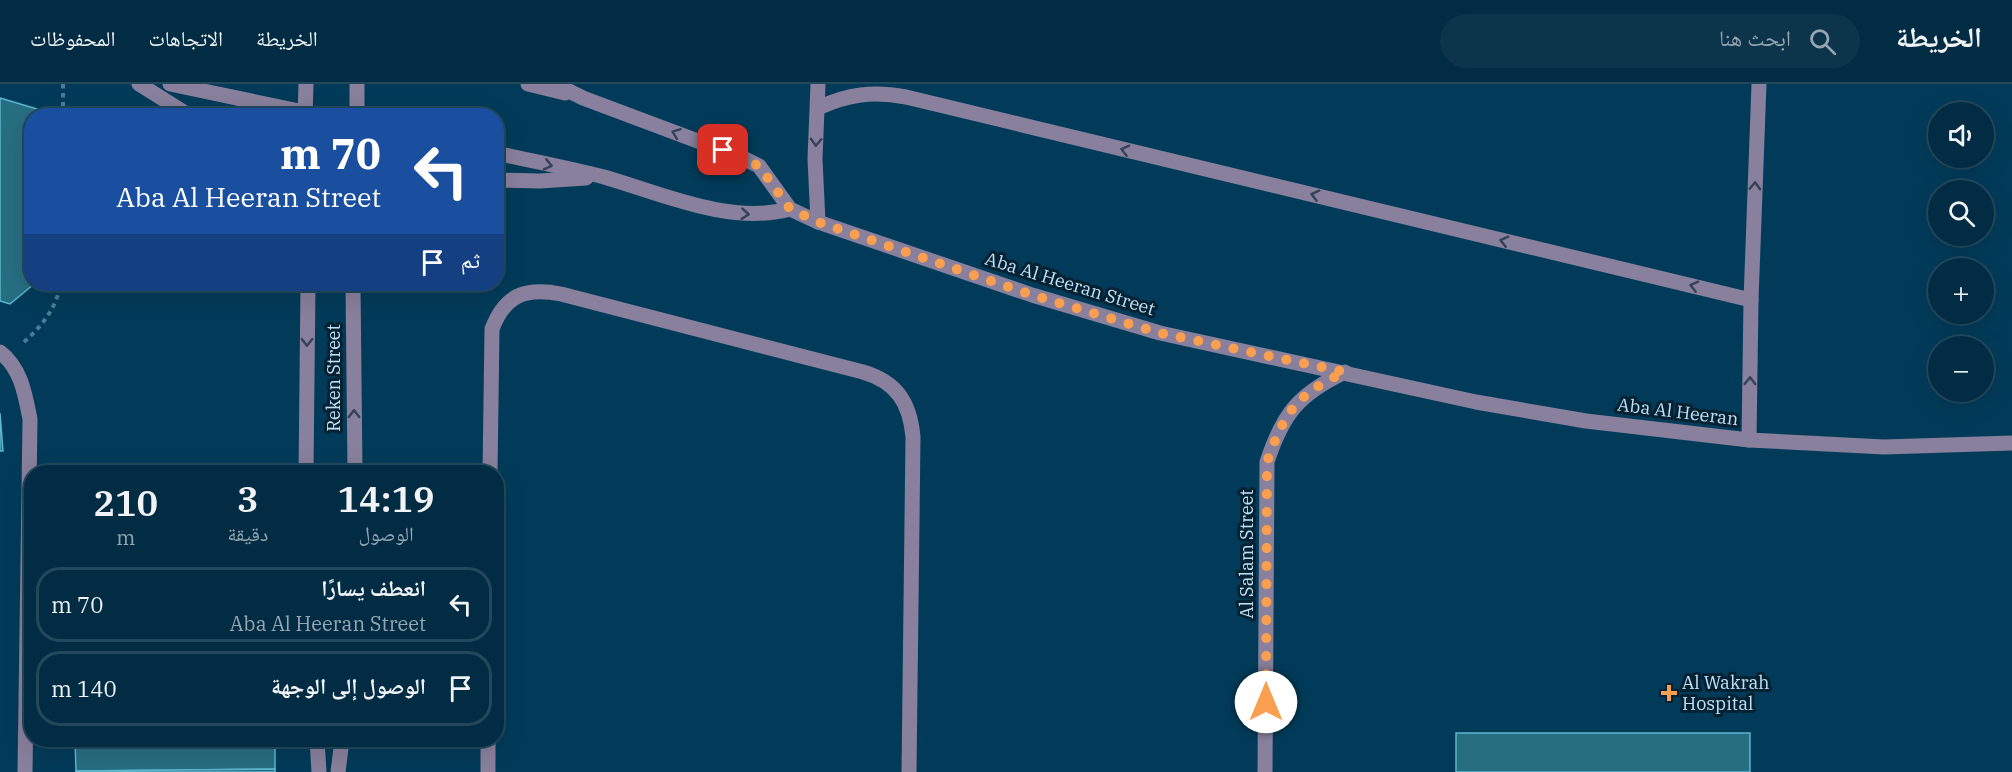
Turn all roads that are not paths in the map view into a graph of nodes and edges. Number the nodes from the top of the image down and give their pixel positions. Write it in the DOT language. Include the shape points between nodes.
graph roads {
  1 [pos="139,84"];
  2 [pos="170,84"];
  3 [pos="306,84"];
  4 [pos="357,84"];
  5 [pos="528,84"];
  6 [pos="555,84"];
  7 [pos="818,84"];
  8 [pos="1759,84"];
  9 [pos="583,98"];
  10 [pos="177,108"];
  11 [pos="278,108"];
  12 [pos="305,108"];
  13 [pos="357,108"];
  14 [pos="818,108"];
  15 [pos="504,155"];
  16 [pos="600,176"];
  17 [pos="504,180"];
  18 [pos="790,209"];
  19 [pos="818,222"];
  20 [pos="308,291"];
  21 [pos="353,291"];
  22 [pos="1751,300"];
  23 [pos="3,355"];
  24 [pos="1345,372"];
  25 [pos="1749,440"];
  26 [pos="2012,443"];
  27 [pos="29,465"];
  28 [pos="306,465"];
  29 [pos="355,465"];
  30 [pos="490,465"];
  31 [pos="25,747"];
  32 [pos="317,747"];
  33 [pos="341,747"];
  34 [pos="488,747"];
  35 [pos="25,772"];
  36 [pos="319,772"];
  37 [pos="339,772"];
  38 [pos="488,772"];
  39 [pos="909,772"];
  40 [pos="1265,772"];
  1 -- 10 [label="street"];
  2 -- 11 [label="street"];
  3 -- 12 [label="street"];
  4 -- 13 [label="street"];
  5 -- 9 [label="street, Aba Al Heeran Street"];
  6 -- 9 [label="street"];
  7 -- 14 [label="street"];
  22 -- 8 [label="street, one-way"];
  18 -- 9 [label="street, Aba Al Heeran Street, one-way" via="759,166"];
  14 -- 19 [label="street, one-way"];
  22 -- 14 [label="street, one-way" via="906,97 861,93"];
  15 -- 16 [label="street, one-way"];
  16 -- 17 [label="street"];
  16 -- 18 [label="street, one-way" via="742,215 769,215"];
  18 -- 19 [label="street, Aba Al Heeran Street"];
  19 -- 24 [label="street, Aba Al Heeran Street" via="1032,295 1160,333"];
  20 -- 28 [label="street, Reken Street, one-way"];
  29 -- 21 [label="street, Reken Street, one-way"];
  25 -- 22 [label="street, one-way"];
  23 -- 27 [label="street" via="23,383 30,419"];
  24 -- 25 [label="street, Aba Al Heeran" via="1586,421"];
  24 -- 40 [label="street, Al Salam Street" via="1317,385 1293,406 1277,432 1267,462"];
  25 -- 26 [label="street, Aba Al Heeran" via="1884,447"];
  30 -- 39 [label="street" via="492,329 498,313 526,292 561,294 877,376 890,384 909,407 913,437"];
  31 -- 35 [label="street"];
  32 -- 36 [label="street"];
  33 -- 37 [label="street"];
  34 -- 38 [label="street"];
}
